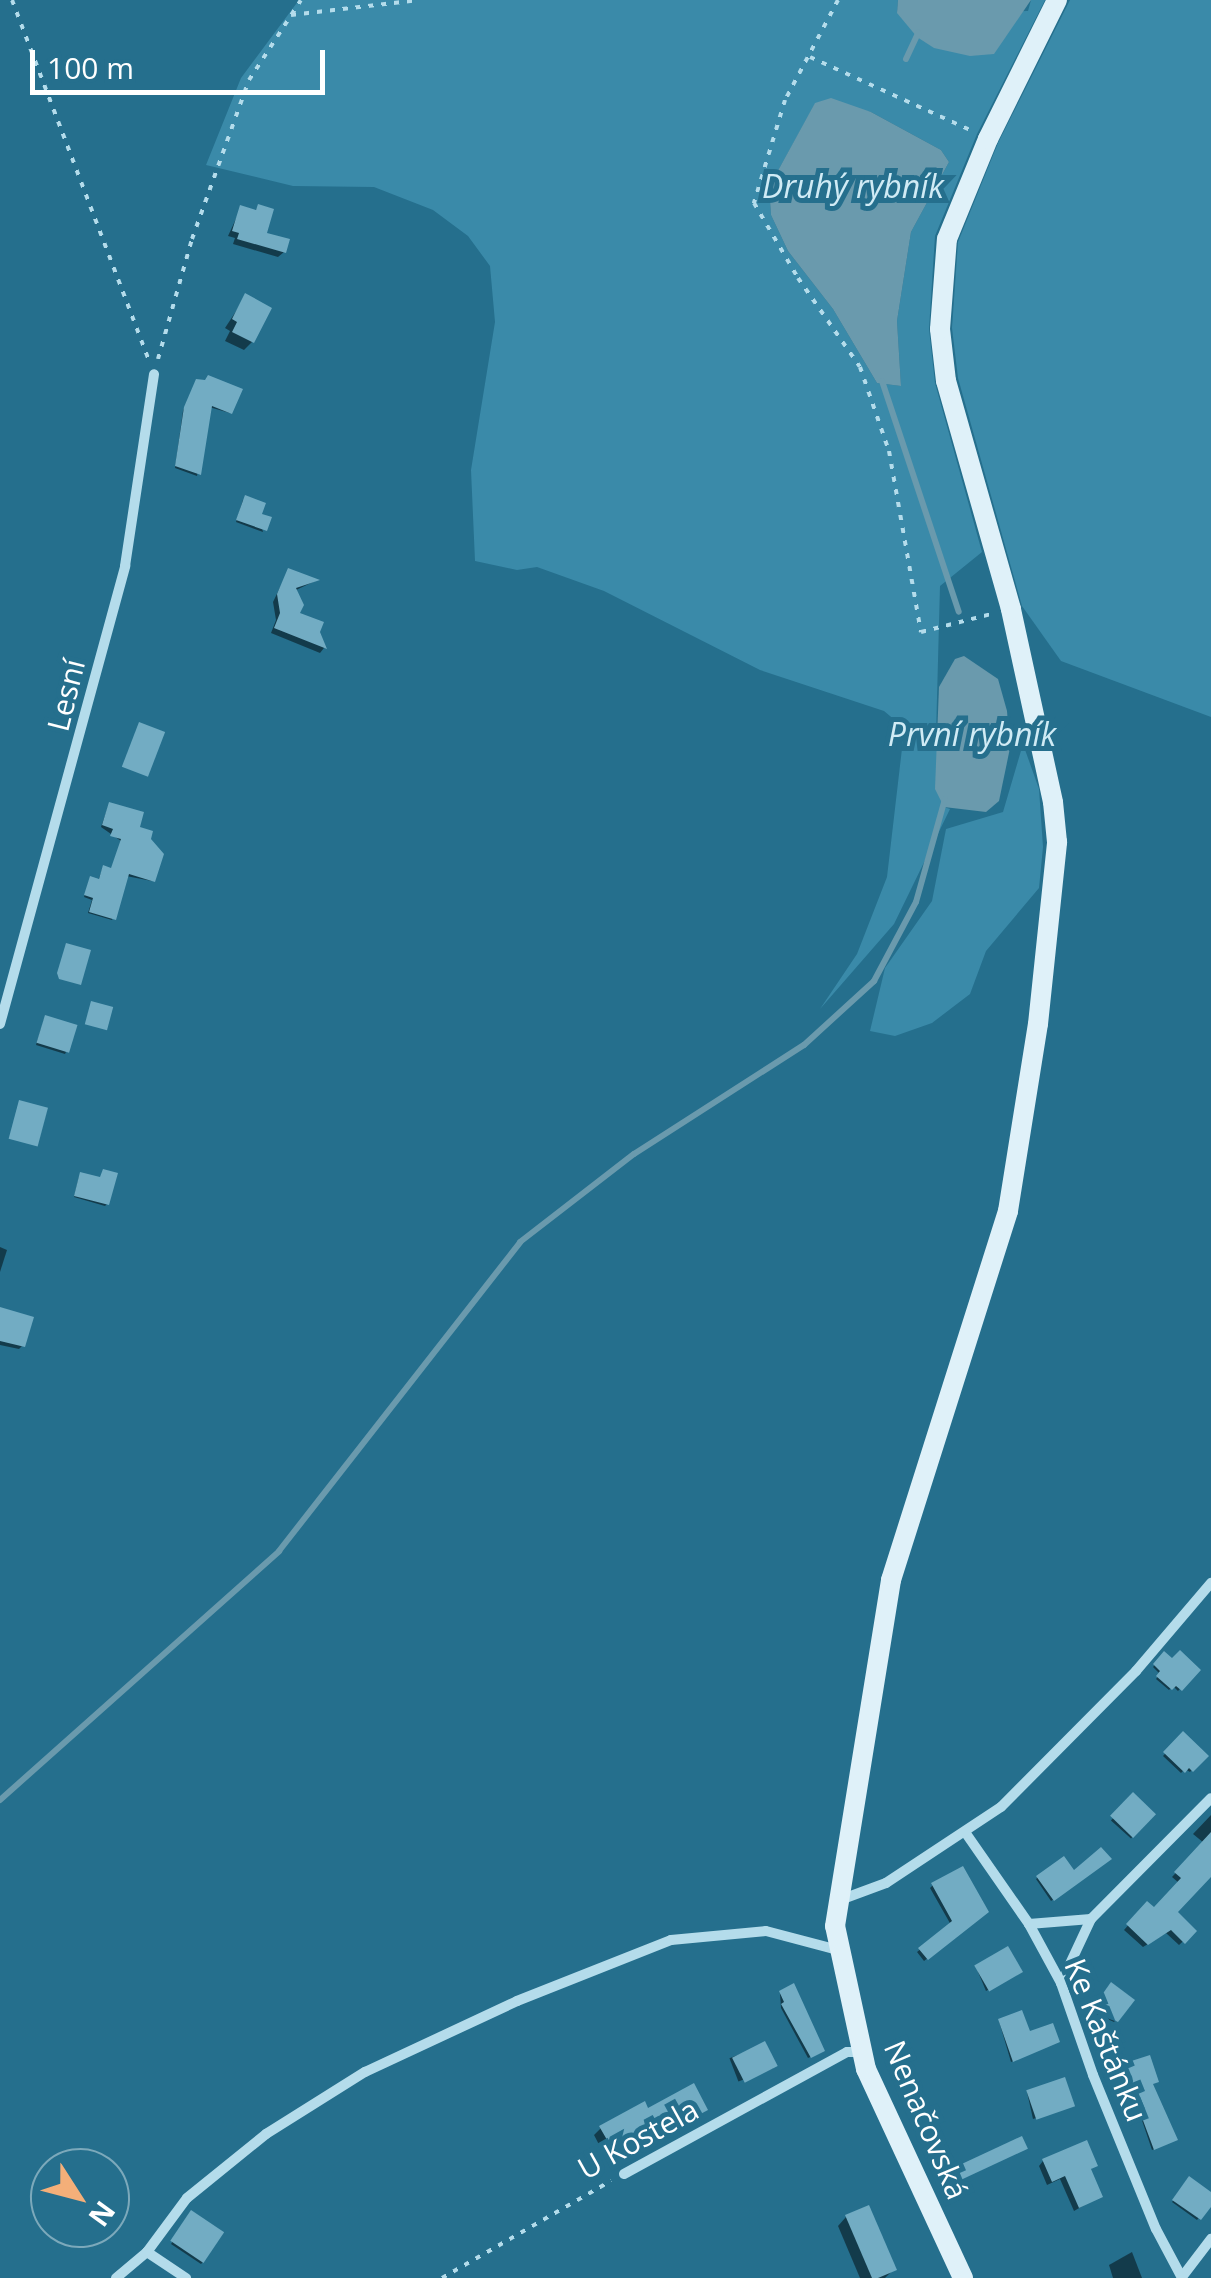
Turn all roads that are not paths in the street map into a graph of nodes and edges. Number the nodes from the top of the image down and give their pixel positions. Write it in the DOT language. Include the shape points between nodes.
graph roads {
  1 [pos="1057,0"];
  2 [pos="154,374"];
  3 [pos="0,1024"];
  4 [pos="1211,1583"];
  5 [pos="1211,1798"];
  6 [pos="964,1832"];
  7 [pos="839,1901"];
  8 [pos="1091,1919"];
  9 [pos="1029,1924"];
  10 [pos="838,1950"];
  11 [pos="1062,1983"];
  12 [pos="861,2052"];
  13 [pos="624,2174"];
  14 [pos="1211,2239"];
  15 [pos="147,2252"];
  16 [pos="116,2278"];
  17 [pos="186,2278"];
  18 [pos="963,2278"];
  19 [pos="1182,2278"];
  1 -- 7 [label="street, Nenačovská" via="947,239 940,328 946,381 1011,609 1054,802 1038,1024 1008,1211 891,1580"];
  2 -- 3 [label="street, Lesní" via="125,566"];
  4 -- 6 [label="street" via="1082,1726 1001,1807"];
  5 -- 8 [label="street"];
  6 -- 7 [label="street" via="886,1884"];
  6 -- 9 [label="street, Ke Kaštánku"];
  7 -- 10 [label="street, Nenačovská"];
  8 -- 9 [label="street"];
  8 -- 11 [label="street"];
  9 -- 11 [label="street, Ke Kaštánku"];
  10 -- 12 [label="street, Nenačovská"];
  10 -- 15 [label="street" via="766,1931 671,1940 517,2001 366,2072 266,2134 187,2198"];
  11 -- 19 [label="street, Ke Kaštánku" via="1092,2075"];
  12 -- 13 [label="street, U Kostela" via="847,2052"];
  12 -- 18 [label="street, Nenačovská"];
  14 -- 19 [label="street"];
  15 -- 16 [label="street"];
  15 -- 17 [label="street"];
}
